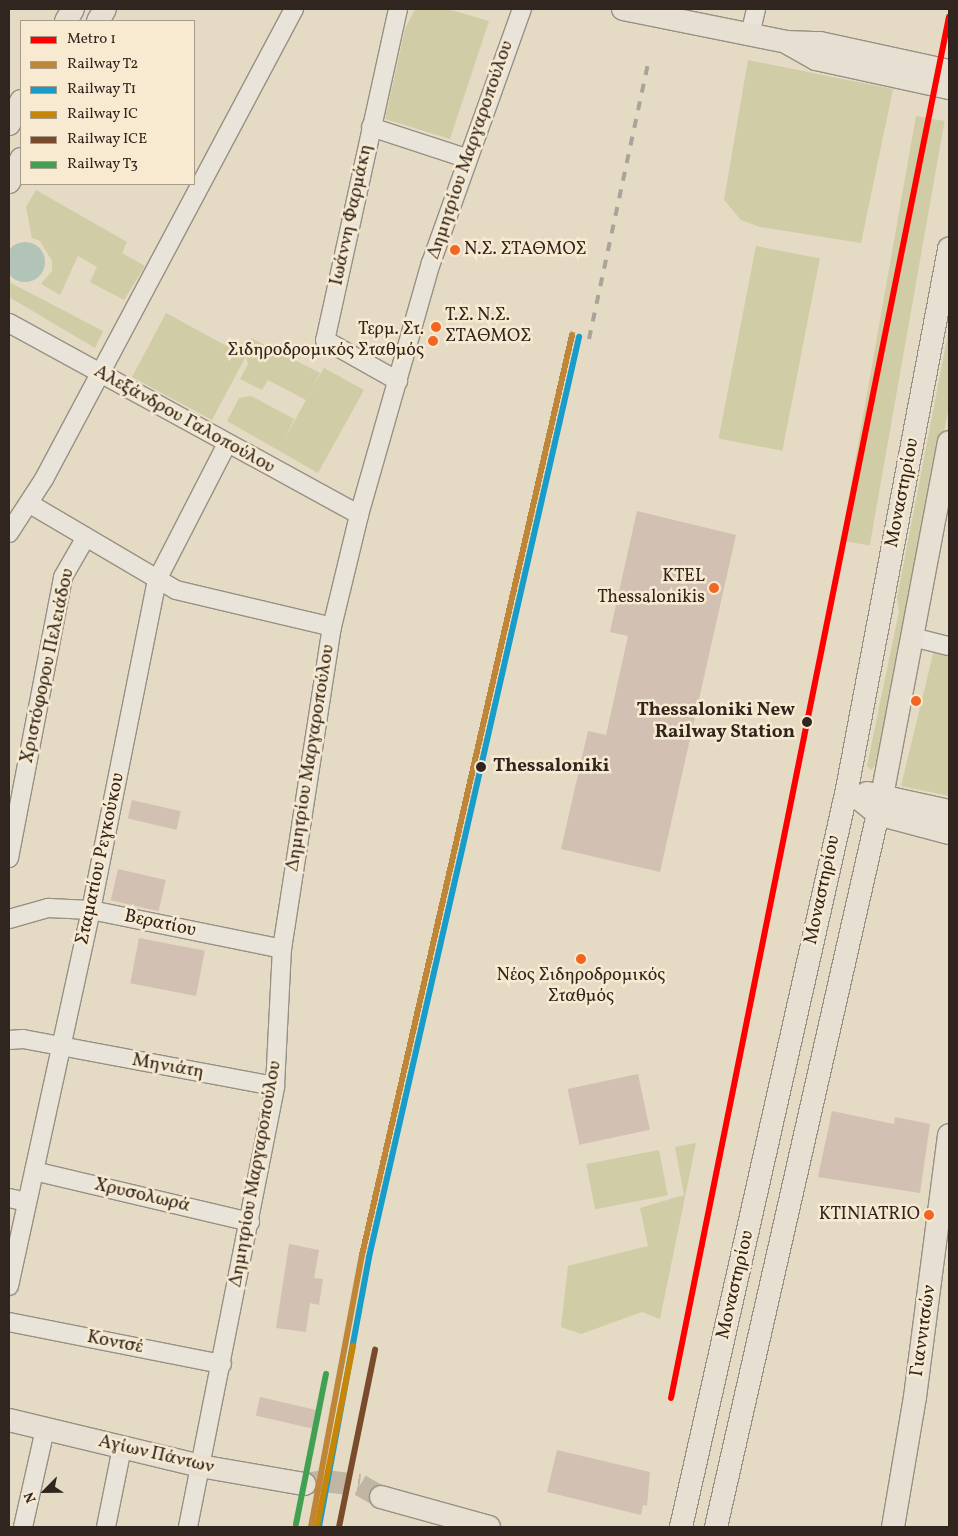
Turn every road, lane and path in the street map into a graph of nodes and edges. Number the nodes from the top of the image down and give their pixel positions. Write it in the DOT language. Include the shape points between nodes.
graph roads {
  1 [pos="73,9"];
  2 [pos="105,9"];
  3 [pos="294,9"];
  4 [pos="398,9"];
  5 [pos="522,9"];
  6 [pos="756,9"];
  7 [pos="636,10"];
  8 [pos="67,20"];
  9 [pos="99,20"];
  10 [pos="750,35"];
  11 [pos="786,42"];
  12 [pos="949,71"];
  13 [pos="949,88"];
  14 [pos="20,104"];
  15 [pos="9,124"];
  16 [pos="371,127"];
  17 [pos="466,158"];
  18 [pos="20,161"];
  19 [pos="9,182"];
  20 [pos="949,249"];
  21 [pos="9,323"];
  22 [pos="101,374"];
  23 [pos="398,381"];
  24 [pos="949,442"];
  25 [pos="227,444"];
  26 [pos="30,504"];
  27 [pos="359,515"];
  28 [pos="9,533"];
  29 [pos="86,536"];
  30 [pos="158,580"];
  31 [pos="332,627"];
  32 [pos="912,637"];
  33 [pos="949,646"];
  34 [pos="846,789"];
  35 [pos="880,805"];
  36 [pos="949,811"];
  37 [pos="949,833"];
  38 [pos="9,858"];
  39 [pos="91,910"];
  40 [pos="9,919"];
  41 [pos="282,949"];
  42 [pos="9,1040"];
  43 [pos="60,1048"];
  44 [pos="275,1086"];
  45 [pos="949,1135"];
  46 [pos="947,1162"];
  47 [pos="34,1171"];
  48 [pos="9,1198"];
  49 [pos="26,1202"];
  50 [pos="250,1222"];
  51 [pos="942,1255"];
  52 [pos="9,1286"];
  53 [pos="9,1322"];
  54 [pos="222,1364"];
  55 [pos="9,1420"];
  56 [pos="45,1429"];
  57 [pos="122,1448"];
  58 [pos="200,1466"];
  59 [pos="304,1484"];
  60 [pos="381,1498"];
  61 [pos="460,1524"];
  62 [pos="23,1527"];
  63 [pos="106,1527"];
  64 [pos="188,1527"];
  65 [pos="489,1527"];
  66 [pos="682,1527"];
  67 [pos="716,1527"];
  68 [pos="892,1527"];
  1 -- 8 [label="main road"];
  2 -- 9 [label="main road"];
  3 -- 22 [label="street"];
  4 -- 16 [label="street, Ιωάννη Φαρμάκη"];
  5 -- 17 [label="street, Δημητρίου Μαργαροπούλου"];
  6 -- 10 [label="street"];
  7 -- 10 [label="main road"];
  10 -- 11 [label="main road"];
  11 -- 12 [label="main road" via="820,43"];
  11 -- 13 [label="main road" via="816,59"];
  14 -- 15 [label="main road"];
  16 -- 17 [label="street"];
  16 -- 23 [label="street, Ιωάννη Φαρμάκη" via="325,340"];
  17 -- 23 [label="street, Δημητρίου Μαργαροπούλου"];
  18 -- 19 [label="main road"];
  20 -- 34 [label="main road, Μοναστηρίου"];
  21 -- 22 [label="street, Αλεξάνδρου Γαλοπούλου"];
  22 -- 25 [label="street, Αλεξάνδρου Γαλοπούλου"];
  22 -- 26 [label="street"];
  23 -- 27 [label="street, Δημητρίου Μαργαροπούλου"];
  24 -- 32 [label="main road, Μοναστηρίου"];
  25 -- 27 [label="street, Αλεξάνδρου Γαλοπούλου"];
  25 -- 30 [label="street, Σταματίου Ρεγκούκου"];
  26 -- 28 [label="street"];
  26 -- 29 [label="street"];
  27 -- 31 [label="street, Δημητρίου Μαργαροπούλου"];
  29 -- 30 [label="street"];
  29 -- 38 [label="street, Χριστόφορου Πελειάδου" via="63,576"];
  30 -- 31 [label="street" via="183,592"];
  30 -- 39 [label="street, Σταματίου Ρεγκούκου"];
  31 -- 41 [label="street, Δημητρίου Μαργαροπούλου"];
  32 -- 33 [label="street"];
  32 -- 35 [label="main road, Μοναστηρίου"];
  34 -- 35 [label="main road"];
  34 -- 66 [label="main road, Μοναστηρίου"];
  35 -- 36 [label="main road"];
  35 -- 37 [label="main road"];
  35 -- 67 [label="main road, Μοναστηρίου"];
  39 -- 40 [label="street, Βερατίου" via="46,908"];
  39 -- 41 [label="street, Βερατίου"];
  39 -- 43 [label="street, Σταματίου Ρεγκούκου"];
  41 -- 44 [label="street, Δημητρίου Μαργαροπούλου"];
  42 -- 43 [label="street, Μηνιάτη" via="22,1039"];
  43 -- 44 [label="street, Μηνιάτη"];
  43 -- 47 [label="street, Σταματίου Ρεγκούκου"];
  44 -- 50 [label="street, Δημητρίου Μαργαροπούλου"];
  45 -- 46 [label="main road, Γιαννιτσών"];
  46 -- 51 [label="main road, Γιαννιτσών"];
  47 -- 49 [label="street, Σταματίου Ρεγκούκου"];
  47 -- 50 [label="street, Χρυσολωρά"];
  48 -- 49 [label="street"];
  49 -- 52 [label="street, Σταματίου Ρεγκούκου"];
  50 -- 54 [label="street, Δημητρίου Μαργαροπούλου"];
  51 -- 68 [label="main road, Γιαννιτσών"];
  53 -- 54 [label="street, Κοντσέ"];
  54 -- 58 [label="street, Δημητρίου Μαργαροπούλου"];
  55 -- 56 [label="main road, Αγίων Πάντων"];
  56 -- 57 [label="main road, Αγίων Πάντων"];
  56 -- 62 [label="street"];
  57 -- 58 [label="main road, Αγίων Πάντων"];
  57 -- 63 [label="street"];
  58 -- 59 [label="main road, Αγίων Πάντων"];
  58 -- 64 [label="street, Δημητρίου Μαργαροπούλου"];
  60 -- 61 [label="main road"];
  61 -- 65 [label="main road"];
}
